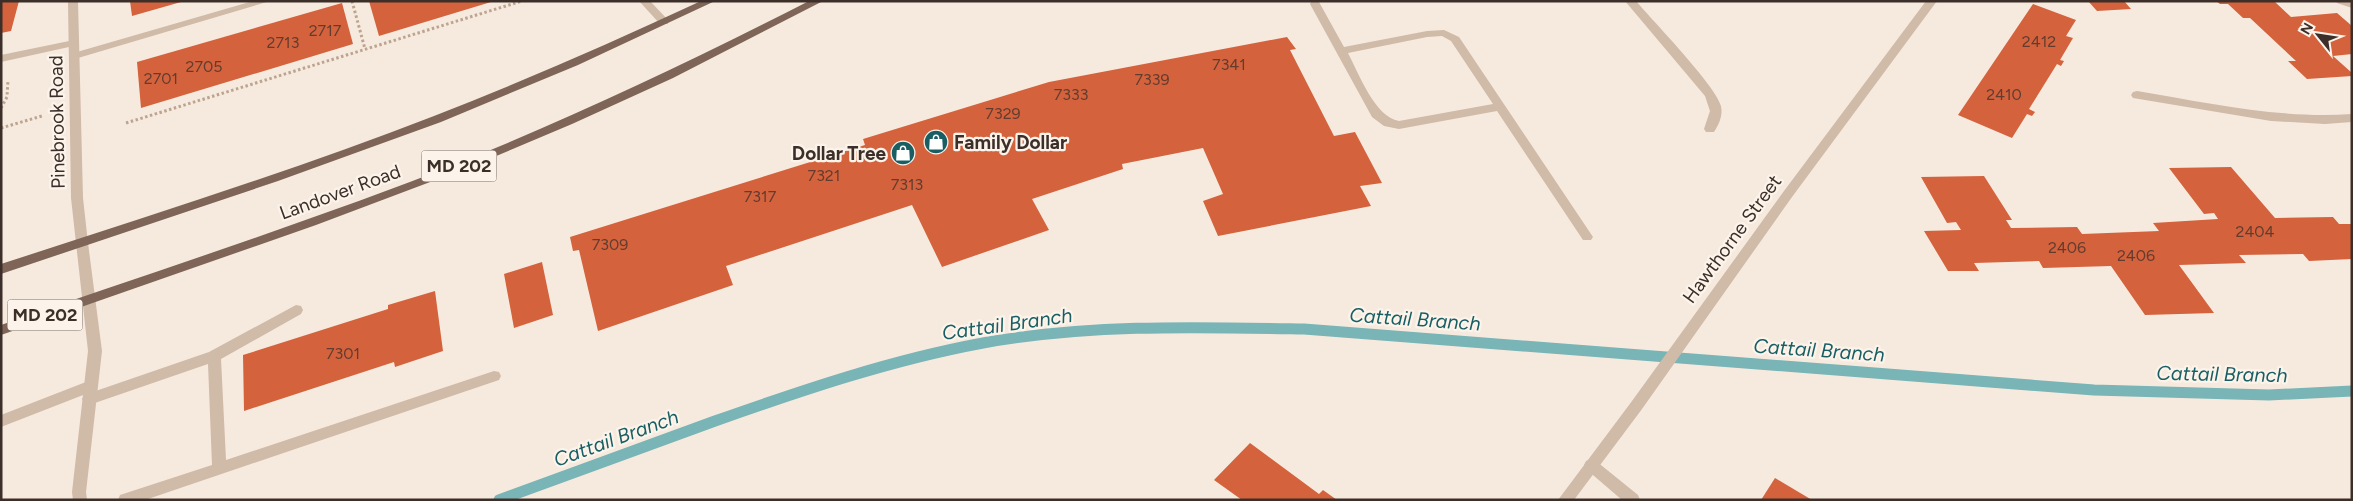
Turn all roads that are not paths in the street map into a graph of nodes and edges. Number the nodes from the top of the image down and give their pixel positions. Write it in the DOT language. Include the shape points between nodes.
graph roads {
  1 [pos="73,1"];
  2 [pos="264,1"];
  3 [pos="644,1"];
  4 [pos="710,1"];
  5 [pos="818,1"];
  6 [pos="1630,1"];
  7 [pos="1932,1"];
  8 [pos="2341,1"];
  9 [pos="1315,4"];
  10 [pos="2352,5"];
  11 [pos="664,22"];
  12 [pos="74,43"];
  13 [pos="1342,51"];
  14 [pos="74,56"];
  15 [pos="1,59"];
  16 [pos="2137,95"];
  17 [pos="1500,108"];
  18 [pos="2352,118"];
  19 [pos="1710,129"];
  20 [pos="1587,237"];
  21 [pos="82,243"];
  22 [pos="1,270"];
  23 [pos="89,300"];
  24 [pos="296,310"];
  25 [pos="1,330"];
  26 [pos="214,356"];
  27 [pos="494,376"];
  28 [pos="90,392"];
  29 [pos="1,421"];
  30 [pos="1592,465"];
  31 [pos="219,468"];
  32 [pos="78,497"];
  33 [pos="125,500"];
  34 [pos="1565,500"];
  35 [pos="1633,500"];
  1 -- 12 [label="street, Pinebrook Road"];
  2 -- 14 [label="street"];
  3 -- 11 [label="street"];
  4 -- 11 [label="main road, Landover Road / MD 202"];
  5 -- 23 [label="main road, Landover Road / MD 202" via="737,43 560,125 417,184"];
  6 -- 19 [label="street" via="1710,94 1717,107 1715,122"];
  7 -- 30 [label="street, Hawthorne Street"];
  8 -- 10 [label="street"];
  9 -- 13 [label="street"];
  11 -- 21 [label="main road, Landover Road / MD 202" via="438,118 264,182"];
  12 -- 14 [label="street, Pinebrook Road"];
  12 -- 15 [label="street"];
  13 -- 17 [label="street" via="1444,33 1454,39"];
  13 -- 17 [label="street" via="1376,114 1388,123 1399,125"];
  14 -- 21 [label="street, Pinebrook Road" via="77,198"];
  16 -- 18 [label="street" via="2289,120 2320,122"];
  17 -- 20 [label="street"];
  21 -- 22 [label="main road, Landover Road / MD 202"];
  21 -- 23 [label="street, Pinebrook Road"];
  23 -- 25 [label="main road, Landover Road / MD 202"];
  23 -- 28 [label="street, Pinebrook Road" via="95,351"];
  24 -- 26 [label="street"];
  26 -- 28 [label="street"];
  26 -- 31 [label="street"];
  27 -- 31 [label="street"];
  28 -- 29 [label="street"];
  28 -- 32 [label="street, Pinebrook Road"];
  30 -- 34 [label="street, Hawthorne Street"];
  30 -- 35 [label="street"];
  31 -- 33 [label="street"];
}
